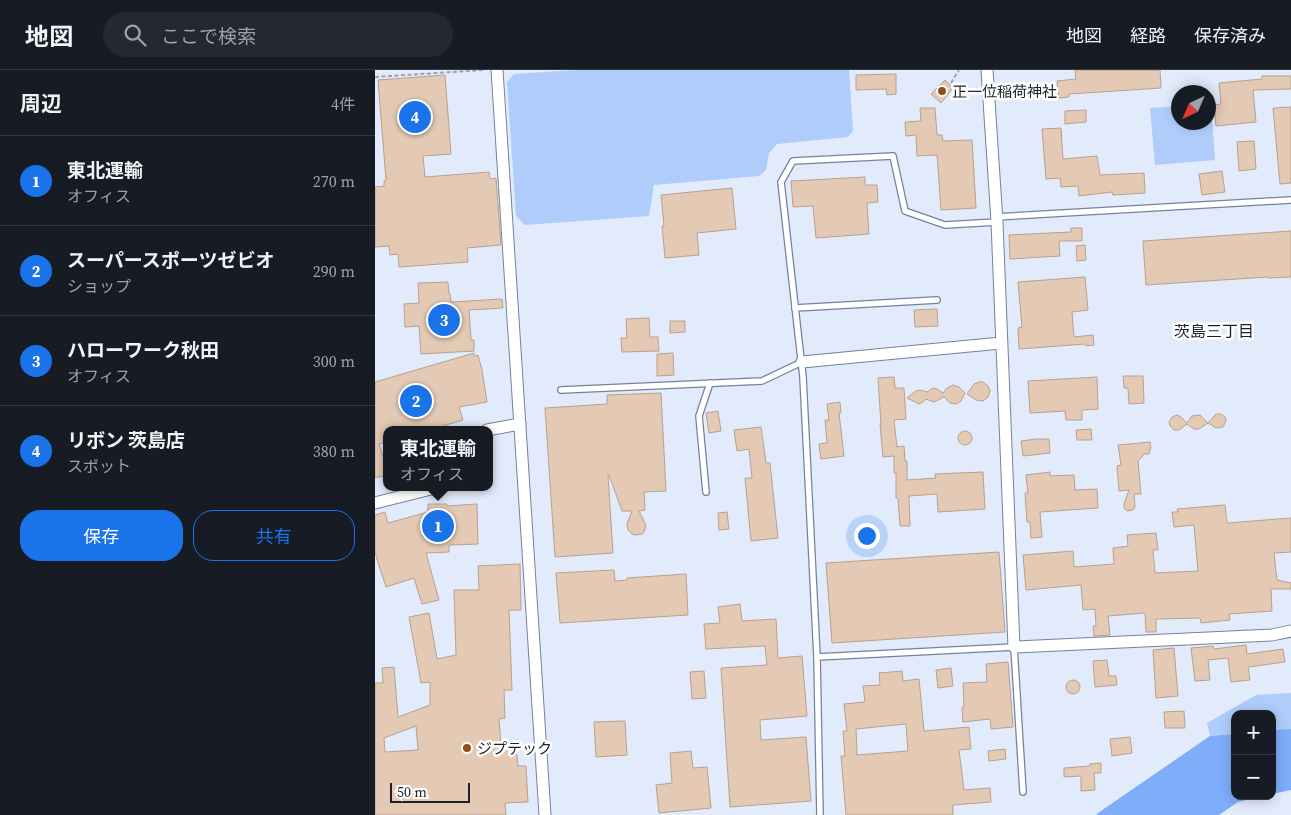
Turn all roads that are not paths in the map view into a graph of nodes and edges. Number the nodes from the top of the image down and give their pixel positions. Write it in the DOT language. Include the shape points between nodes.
graph roads {
  1 [pos="497,70"];
  2 [pos="987,70"];
  3 [pos="1291,200"];
  4 [pos="996,220"];
  5 [pos="937,300"];
  6 [pos="795,308"];
  7 [pos="1001,343"];
  8 [pos="801,362"];
  9 [pos="710,383"];
  10 [pos="561,390"];
  11 [pos="520,424"];
  12 [pos="493,429"];
  13 [pos="423,491"];
  14 [pos="706,492"];
  15 [pos="375,503"];
  16 [pos="1291,631"];
  17 [pos="1014,647"];
  18 [pos="817,657"];
  19 [pos="1023,792"];
  20 [pos="545,815"];
  21 [pos="821,815"];
  1 -- 11 [label="street"];
  2 -- 4 [label="street"];
  3 -- 4 [label="lane"];
  4 -- 6 [label="lane" via="945,225 905,211 893,156 793,161 781,182"];
  4 -- 7 [label="street"];
  5 -- 6 [label="lane"];
  6 -- 8 [label="lane"];
  7 -- 8 [label="street"];
  7 -- 17 [label="street"];
  8 -- 9 [label="lane" via="762,381"];
  8 -- 18 [label="lane"];
  9 -- 10 [label="lane"];
  9 -- 14 [label="lane" via="699,416"];
  11 -- 12 [label="street"];
  11 -- 20 [label="street"];
  13 -- 15 [label="street"];
  16 -- 17 [label="street" via="1272,635"];
  17 -- 18 [label="lane"];
  17 -- 19 [label="lane"];
  18 -- 21 [label="lane"];
}
